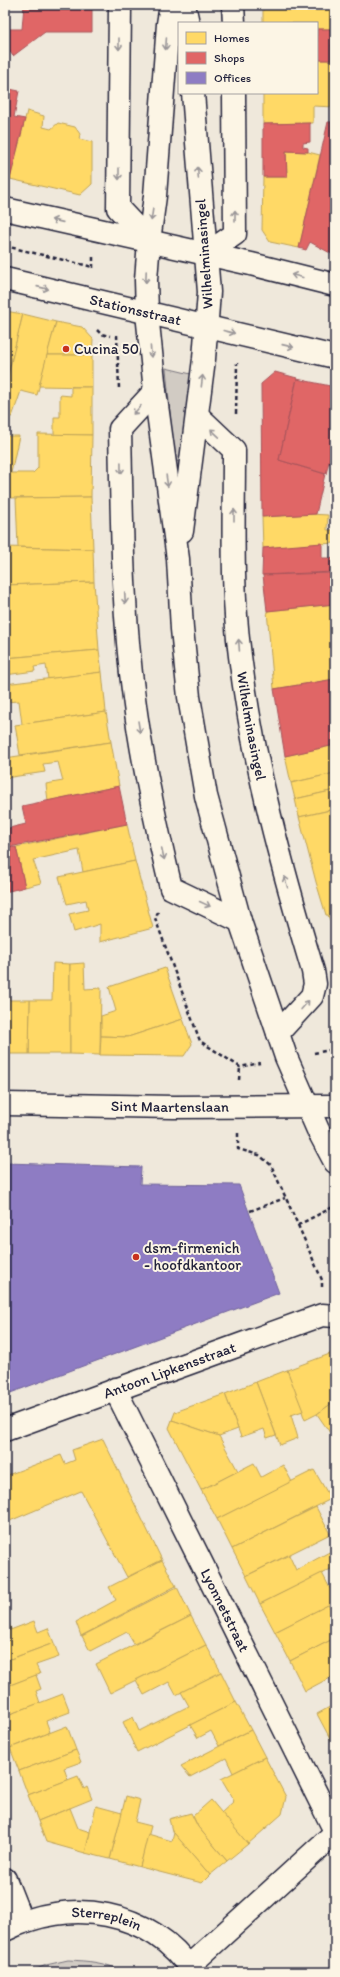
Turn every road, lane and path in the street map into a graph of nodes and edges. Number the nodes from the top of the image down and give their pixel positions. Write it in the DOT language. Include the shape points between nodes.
graph roads {
  1 [pos="120,5"];
  2 [pos="171,5"];
  3 [pos="184,5"];
  4 [pos="234,5"];
  5 [pos="188,22"];
  6 [pos="234,22"];
  7 [pos="193,94"];
  8 [pos="234,94"];
  9 [pos="5,209"];
  10 [pos="149,241"];
  11 [pos="5,246"];
  12 [pos="206,254"];
  13 [pos="93,267"];
  14 [pos="5,279"];
  15 [pos="335,285"];
  16 [pos="146,313"];
  17 [pos="208,327"];
  18 [pos="117,338"];
  19 [pos="335,357"];
  20 [pos="155,391"];
  21 [pos="197,415"];
  22 [pos="120,429"];
  23 [pos="234,450"];
  24 [pos="178,559"];
  25 [pos="171,888"];
  26 [pos="240,921"];
  27 [pos="278,1033"];
  28 [pos="240,1067"];
  29 [pos="5,1104"];
  30 [pos="335,1106"];
  31 [pos="308,1107"];
  32 [pos="335,1162"];
  33 [pos="335,1206"];
  34 [pos="250,1211"];
  35 [pos="298,1225"];
  36 [pos="328,1316"];
  37 [pos="115,1389"];
  38 [pos="5,1430"];
  39 [pos="335,1832"];
  40 [pos="5,1879"];
  41 [pos="13,1926"];
  42 [pos="191,1969"];
  1 -- 10 [label="street, one-way" via="118,208"];
  2 -- 10 [label="street, Wilhelminasingel, one-way"];
  3 -- 5 [label="street"];
  4 -- 6 [label="street"];
  12 -- 7 [label="street, Wilhelminasingel, one-way"];
  12 -- 8 [label="street, one-way" via="235,234"];
  10 -- 9 [label="street, one-way"];
  10 -- 12 [label="street"];
  10 -- 16 [label="street, Wilhelminasingel, one-way"];
  11 -- 13 [label="path"];
  15 -- 12 [label="street, one-way"];
  12 -- 17 [label="street, Wilhelminasingel"];
  14 -- 16 [label="street, Stationsstraat, one-way"];
  16 -- 17 [label="street, Stationsstraat"];
  16 -- 20 [label="street, Wilhelminasingel, one-way"];
  17 -- 19 [label="street, Stationsstraat, one-way"];
  21 -- 17 [label="street, Wilhelminasingel, one-way"];
  17 -- 23 [label="path" via="237,356"];
  18 -- 22 [label="path"];
  20 -- 22 [label="street, one-way"];
  20 -- 24 [label="street, Wilhelminasingel, one-way"];
  23 -- 21 [label="street, one-way"];
  21 -- 24 [label="street, Wilhelminasingel"];
  22 -- 25 [label="street, one-way" via="126,625 134,698 154,813"];
  27 -- 23 [label="street, Wilhelminasingel, one-way" via="306,1004 312,996 315,984 275,841 254,746 240,656 235,577"];
  24 -- 26 [label="street, Wilhelminasingel" via="185,665 199,760 214,830"];
  25 -- 26 [label="street, one-way"];
  25 -- 28 [label="path" via="156,918 200,1041"];
  26 -- 27 [label="street, Wilhelminasingel"];
  27 -- 31 [label="street, Wilhelminasingel"];
  29 -- 31 [label="street, Sint Maartenslaan"];
  30 -- 31 [label="street, Sint Maartenslaan"];
  31 -- 32 [label="street, Wilhelminasingel"];
  33 -- 35 [label="path"];
  34 -- 35 [label="path" via="285,1198"];
  35 -- 36 [label="path" via="322,1280"];
  36 -- 37 [label="street, Antoon Lipkensstraat"];
  37 -- 38 [label="street, Antoon Lipkensstraat"];
  37 -- 39 [label="street, Lyonnetstraat"];
  39 -- 42 [label="street"];
  40 -- 41 [label="street"];
  41 -- 42 [label="street, Sterreplein" via="44,1915 66,1912 90,1912 112,1916 155,1934"];
}
